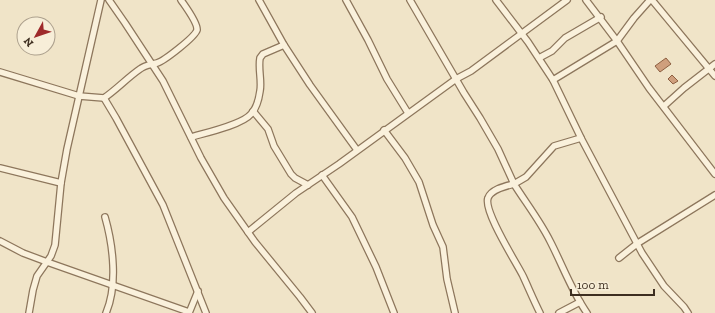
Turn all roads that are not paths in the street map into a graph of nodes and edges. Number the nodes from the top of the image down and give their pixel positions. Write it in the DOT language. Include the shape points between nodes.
graph roads {
  1 [pos="101,0"];
  2 [pos="109,0"];
  3 [pos="181,0"];
  4 [pos="259,0"];
  5 [pos="346,0"];
  6 [pos="410,0"];
  7 [pos="496,0"];
  8 [pos="567,0"];
  9 [pos="586,0"];
  10 [pos="651,0"];
  11 [pos="601,18"];
  12 [pos="521,33"];
  13 [pos="617,41"];
  14 [pos="284,45"];
  15 [pos="539,58"];
  16 [pos="152,64"];
  17 [pos="715,64"];
  18 [pos="710,69"];
  19 [pos="0,72"];
  20 [pos="715,76"];
  21 [pos="456,79"];
  22 [pos="553,80"];
  23 [pos="79,96"];
  24 [pos="104,98"];
  25 [pos="664,106"];
  26 [pos="253,112"];
  27 [pos="408,113"];
  28 [pos="384,130"];
  29 [pos="191,137"];
  30 [pos="581,138"];
  31 [pos="357,150"];
  32 [pos="0,168"];
  33 [pos="715,174"];
  34 [pos="322,175"];
  35 [pos="61,183"];
  36 [pos="514,184"];
  37 [pos="308,185"];
  38 [pos="715,195"];
  39 [pos="105,217"];
  40 [pos="248,232"];
  41 [pos="0,241"];
  42 [pos="638,243"];
  43 [pos="619,258"];
  44 [pos="47,262"];
  45 [pos="112,286"];
  46 [pos="198,291"];
  47 [pos="580,302"];
  48 [pos="189,312"];
  49 [pos="29,313"];
  50 [pos="106,313"];
  51 [pos="206,313"];
  52 [pos="312,313"];
  53 [pos="394,313"];
  54 [pos="455,313"];
  55 [pos="540,313"];
  56 [pos="559,313"];
  57 [pos="586,313"];
  58 [pos="688,313"];
  1 -- 23 [label="street"];
  2 -- 16 [label="street"];
  3 -- 16 [label="street" via="196,23 197,30 163,60"];
  4 -- 14 [label="street"];
  5 -- 27 [label="street" via="387,79"];
  6 -- 21 [label="street"];
  7 -- 12 [label="street"];
  8 -- 12 [label="street"];
  9 -- 11 [label="street"];
  10 -- 13 [label="street"];
  10 -- 18 [label="street"];
  11 -- 13 [label="street"];
  11 -- 15 [label="street" via="564,38 552,51"];
  12 -- 15 [label="street"];
  12 -- 21 [label="street" via="471,71"];
  13 -- 22 [label="street"];
  13 -- 25 [label="street"];
  14 -- 26 [label="street" via="262,54 260,58 260,91"];
  14 -- 31 [label="street"];
  15 -- 22 [label="street"];
  16 -- 24 [label="street" via="143,67"];
  16 -- 29 [label="street"];
  17 -- 18 [label="street"];
  18 -- 20 [label="street"];
  18 -- 25 [label="street"];
  19 -- 23 [label="street"];
  21 -- 27 [label="street"];
  21 -- 36 [label="street" via="494,143"];
  22 -- 30 [label="street"];
  23 -- 24 [label="street"];
  23 -- 35 [label="street"];
  24 -- 46 [label="street" via="163,205"];
  25 -- 33 [label="street"];
  26 -- 29 [label="street" via="245,119"];
  26 -- 37 [label="street" via="268,129 274,146 291,174"];
  27 -- 28 [label="street"];
  28 -- 31 [label="street"];
  28 -- 54 [label="street" via="419,182 443,247"];
  29 -- 40 [label="street" via="224,198"];
  30 -- 36 [label="street" via="554,146 526,177"];
  30 -- 42 [label="street"];
  31 -- 34 [label="street"];
  32 -- 35 [label="street"];
  34 -- 37 [label="street"];
  34 -- 53 [label="street" via="352,217"];
  35 -- 44 [label="street" via="55,245"];
  36 -- 47 [label="street" via="550,240"];
  36 -- 55 [label="street" via="492,192 487,202"];
  37 -- 40 [label="street"];
  38 -- 42 [label="street"];
  39 -- 45 [label="street" via="112,250"];
  40 -- 52 [label="street"];
  41 -- 44 [label="street"];
  42 -- 43 [label="street"];
  42 -- 58 [label="street" via="664,286"];
  44 -- 45 [label="street"];
  44 -- 49 [label="street" via="37,276"];
  45 -- 48 [label="street"];
  45 -- 50 [label="street"];
  46 -- 48 [label="street"];
  46 -- 51 [label="street"];
  47 -- 56 [label="street"];
  47 -- 57 [label="street"];
}
